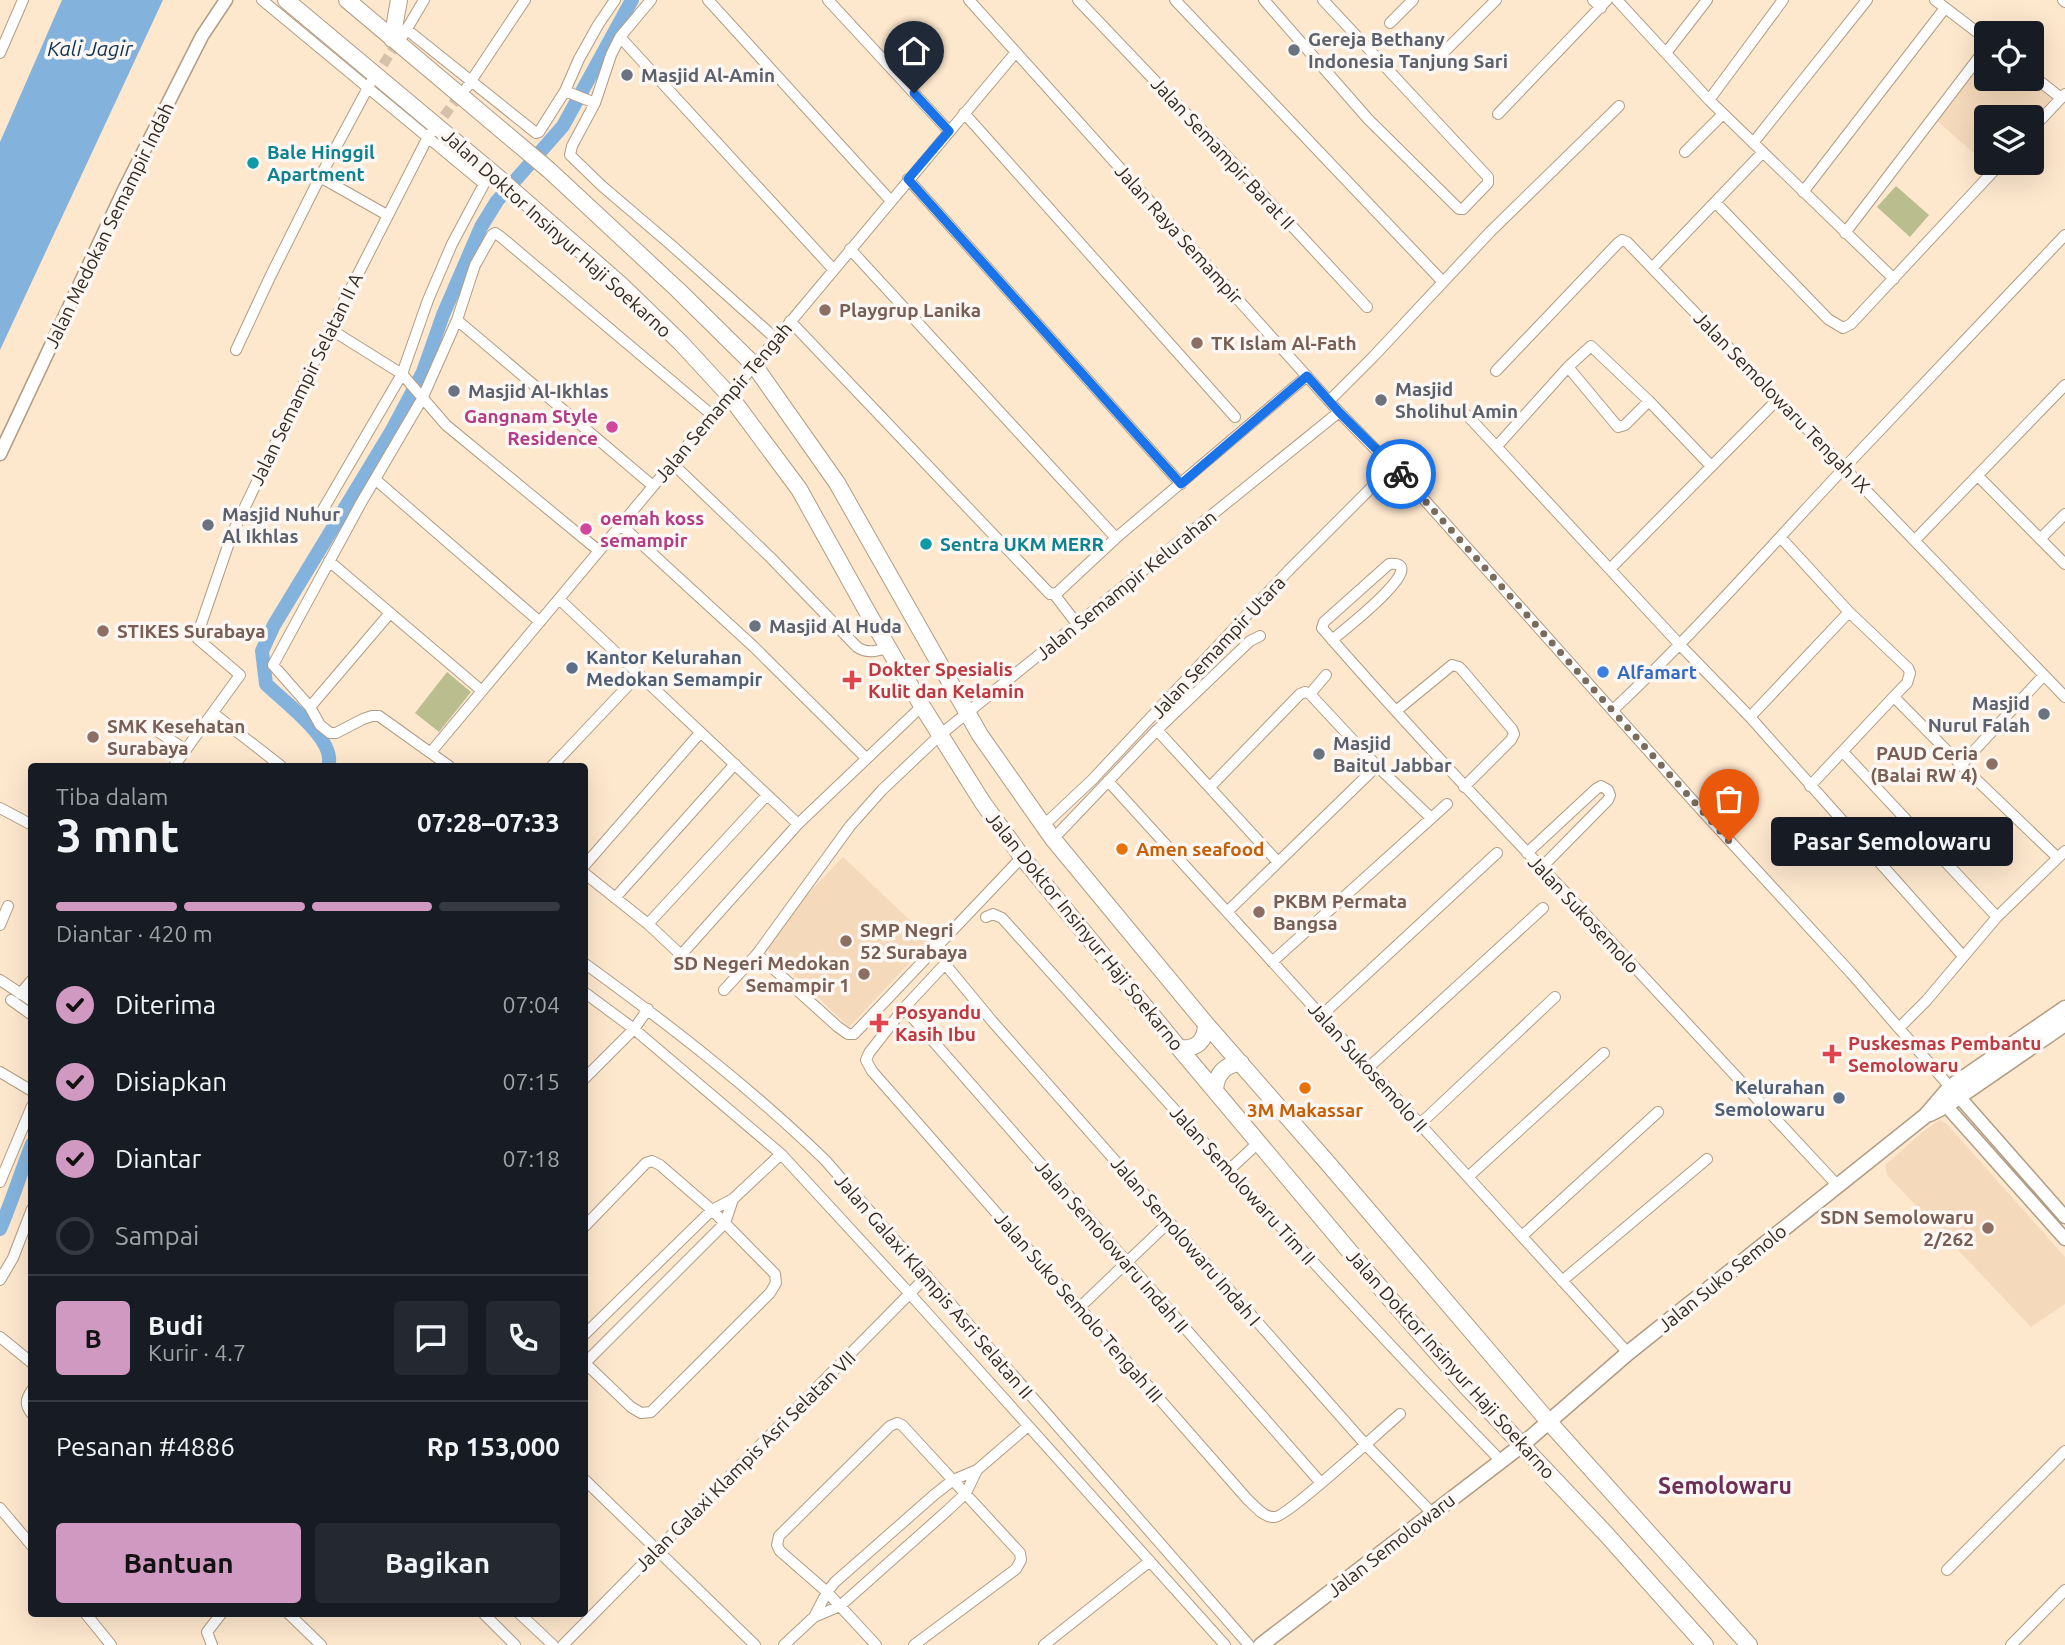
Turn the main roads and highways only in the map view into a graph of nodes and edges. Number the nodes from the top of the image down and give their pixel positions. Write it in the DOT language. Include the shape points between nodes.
graph roads {
  1 [pos="286,0"];
  2 [pos="347,0"];
  3 [pos="399,0"];
  4 [pos="400,35"];
  5 [pos="2065,1008"];
  6 [pos="1206,1024"];
  7 [pos="2065,1024"];
  8 [pos="1179,1048"];
  9 [pos="1241,1063"];
  10 [pos="1215,1090"];
  11 [pos="1954,1092"];
  12 [pos="1549,1422"];
  13 [pos="1521,1446"];
  14 [pos="1261,1645"];
  15 [pos="1705,1645"];
  16 [pos="1749,1645"];
  1 -- 8 [label="main road, Jalan Doktor Insinyur Haji Soekarno" via="620,284 729,395 799,489 888,648 983,803"];
  2 -- 4 [label="main road, Jalan Doktor Insinyur Haji Soekarno"];
  3 -- 4 [label="main road"];
  4 -- 6 [label="main road, Jalan Doktor Insinyur Haji Soekarno" via="754,365 837,483 1006,773 1048,833"];
  5 -- 11 [label="main road"];
  6 -- 8 [label="main road" via="1199,1044"];
  6 -- 9 [label="main road, Jalan Doktor Insinyur Haji Soekarno"];
  7 -- 11 [label="main road"];
  8 -- 10 [label="main road, Jalan Doktor Insinyur Haji Soekarno"];
  9 -- 10 [label="main road" via="1222,1071"];
  9 -- 12 [label="main road, Jalan Doktor Insinyur Haji Soekarno"];
  10 -- 13 [label="main road, Jalan Doktor Insinyur Haji Soekarno"];
  11 -- 12 [label="main road, Jalan Suko Semolo" via="1628,1353"];
  12 -- 13 [label="main road, Jalan Suko Semolo"];
  12 -- 16 [label="main road, Jalan Doktor Insinyur Haji Soekarno"];
  13 -- 14 [label="main road, Jalan Semolowaru"];
  13 -- 15 [label="main road, Jalan Doktor Insinyur Haji Soekarno"];
}
